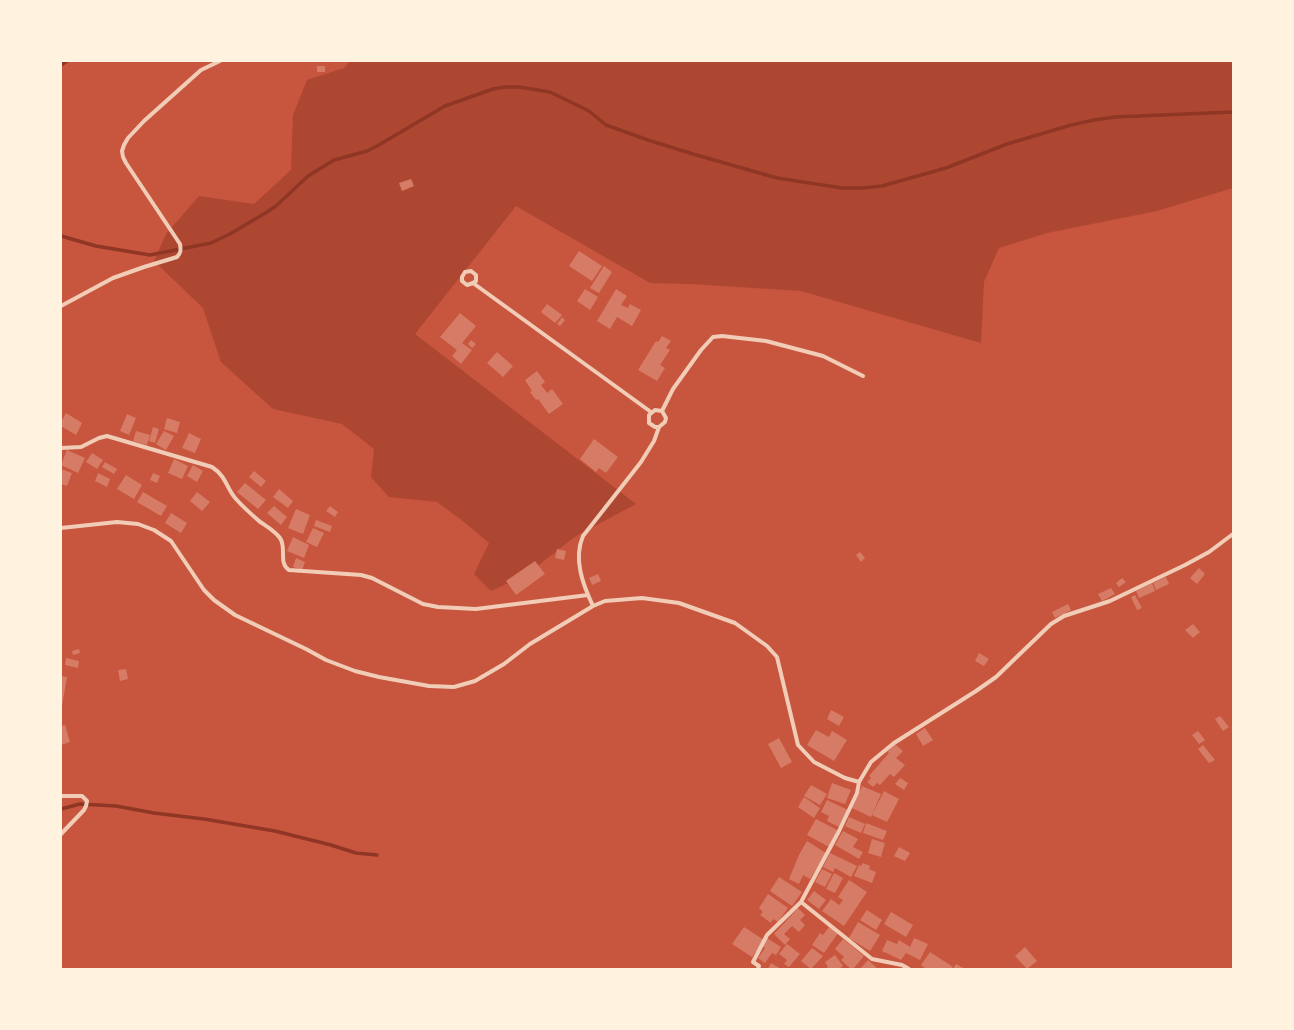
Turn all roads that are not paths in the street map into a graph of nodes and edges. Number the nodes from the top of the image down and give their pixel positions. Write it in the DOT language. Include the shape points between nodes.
graph roads {
  1 [pos="220,61"];
  2 [pos="473,283"];
  3 [pos="61,306"];
  4 [pos="862,376"];
  5 [pos="662,411"];
  6 [pos="651,412"];
  7 [pos="659,427"];
  8 [pos="61,448"];
  9 [pos="61,528"];
  10 [pos="1233,534"];
  11 [pos="588,595"];
  12 [pos="593,606"];
  13 [pos="859,782"];
  14 [pos="61,796"];
  15 [pos="61,834"];
  16 [pos="801,902"];
  17 [pos="758,969"];
  18 [pos="909,969"];
  1 -- 3 [label="street" via="200,70 183,84 128,138 122,150 126,163 180,244 179,255 113,278"];
  2 -- 6 [label="street"];
  4 -- 5 [label="street" via="823,356 766,341 713,337 673,389"];
  5 -- 6 [label="street"];
  5 -- 7 [label="street" via="666,418"];
  6 -- 7 [label="street" via="649,423"];
  7 -- 11 [label="street" via="641,462 580,542 578,552 581,573"];
  8 -- 11 [label="street" via="81,447 107,436 212,467 224,478 235,498 281,539 283,563 288,570 362,575 423,604 438,607 476,609"];
  9 -- 12 [label="street" via="117,522 138,524 154,530 171,541 204,590 235,615 326,660 355,671 429,686 454,687 475,681"];
  10 -- 13 [label="street" via="1210,552 1185,565 1110,601 1064,616 1051,624 996,677 870,762"];
  11 -- 12 [label="street"];
  12 -- 13 [label="street" via="605,601 642,598 679,603 741,626 777,657 798,745 814,762 845,778"];
  13 -- 16 [label="street" via="857,793 839,832"];
  14 -- 15 [label="street" via="82,796 87,801 84,810"];
  16 -- 17 [label="street" via="767,935 753,962 759,966"];
  16 -- 18 [label="street" via="872,959 902,965"];
}
